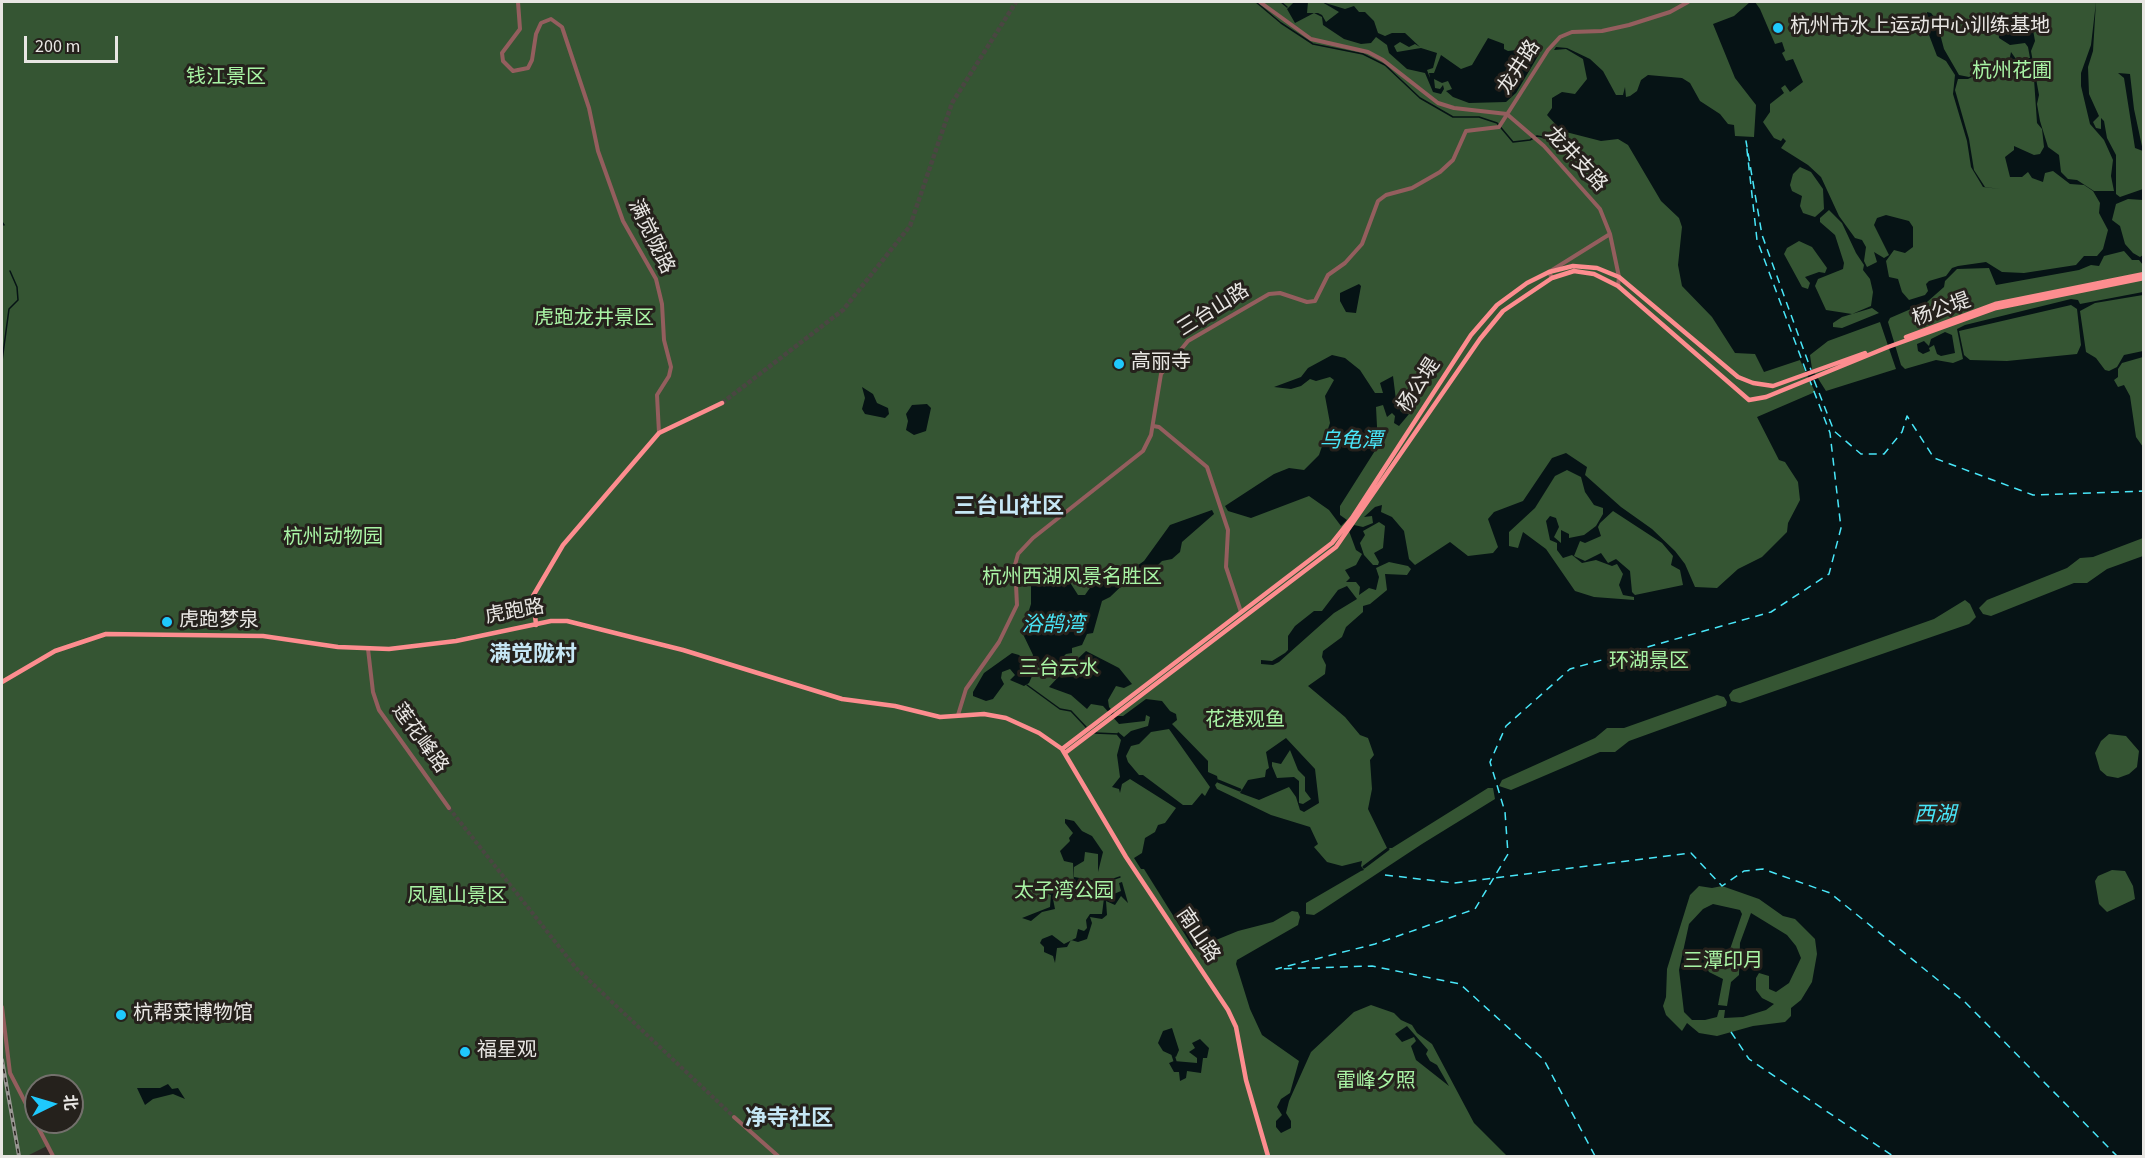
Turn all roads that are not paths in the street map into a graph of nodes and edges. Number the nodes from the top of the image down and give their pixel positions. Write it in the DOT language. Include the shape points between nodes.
graph roads {
  1 [pos="518,2"];
  2 [pos="1260,2"];
  3 [pos="1688,2"];
  4 [pos="1508,115"];
  5 [pos="1610,234"];
  6 [pos="1549,272"];
  7 [pos="2144,276"];
  8 [pos="1619,277"];
  9 [pos="1552,278"];
  10 [pos="1618,286"];
  11 [pos="1805,378"];
  12 [pos="1747,381"];
  13 [pos="1758,384"];
  14 [pos="1741,394"];
  15 [pos="1759,399"];
  16 [pos="722,403"];
  17 [pos="1153,426"];
  18 [pos="659,433"];
  19 [pos="1242,612"];
  20 [pos="1245,618"];
  21 [pos="536,625"];
  22 [pos="368,649"];
  23 [pos="2,682"];
  24 [pos="1112,714"];
  25 [pos="958,715"];
  26 [pos="1064,751"];
  27 [pos="449,808"];
  28 [pos="2,1007"];
  29 [pos="734,1117"];
  30 [pos="53,1156"];
  31 [pos="778,1156"];
  32 [pos="1268,1156"];
  1 -- 18 [label="street, 满觉陇路" via="520,29 502,53 503,62 513,71 528,68 541,23 551,19 562,27 623,221 656,279 671,367 657,395"];
  2 -- 4 [label="street, 龙井路" via="1311,39 1368,52 1383,60 1438,103"];
  3 -- 4 [label="street, 龙井路" via="1629,26 1572,32 1560,37"];
  4 -- 5 [label="street, 龙井支路" via="1580,183 1600,209"];
  4 -- 17 [label="street, 三台山路" via="1494,129 1466,131 1453,160 1440,172 1378,201 1362,244 1328,275 1315,301 1269,294 1188,341 1161,374"];
  5 -- 6 [label="street"];
  5 -- 8 [label="street, 龙井支路"];
  6 -- 8 [label="main road, 杨公堤" via="1573,266 1598,268"];
  6 -- 9 [label="street"];
  6 -- 19 [label="main road, 杨公堤" via="1497,304 1471,335 1332,543"];
  7 -- 11 [label="main road, 杨公堤" via="1995,304"];
  8 -- 10 [label="street, 龙井支路"];
  8 -- 12 [label="main road, 杨公堤"];
  9 -- 10 [label="main road, 杨公堤" via="1574,271 1594,274"];
  9 -- 20 [label="main road, 杨公堤" via="1503,311 1480,339 1336,547"];
  10 -- 14 [label="main road, 杨公堤"];
  11 -- 13 [label="main road, 杨公堤" via="1773,387"];
  11 -- 15 [label="main road, 杨公堤"];
  12 -- 13 [label="main road, 杨公堤"];
  12 -- 14 [label="main road"];
  13 -- 15 [label="main road"];
  14 -- 15 [label="main road, 杨公堤" via="1749,400"];
  16 -- 18 [label="main road"];
  17 -- 19 [label="street" via="1207,467 1228,530 1226,567"];
  17 -- 25 [label="street, 三台山路" via="1143,451 1018,554 1014,565 1017,605 999,642 966,689"];
  18 -- 21 [label="main road" via="549,566 533,596"];
  19 -- 20 [label="street"];
  19 -- 24 [label="main road, 杨公堤"];
  20 -- 24 [label="main road, 杨公堤"];
  21 -- 22 [label="main road, 虎跑路" via="435,644"];
  21 -- 25 [label="main road, 虎跑路" via="567,621 683,650 842,699 940,717"];
  22 -- 23 [label="main road, 虎跑路" via="263,636 106,633 55,651"];
  22 -- 27 [label="street, 莲花峰路" via="378,710"];
  24 -- 26 [label="main road, 杨公堤"];
  25 -- 26 [label="main road, 虎跑路" via="1006,718 1039,733"];
  26 -- 32 [label="main road, 南山路" via="1133,868 1228,1010"];
  28 -- 30 [label="street" via="10,1073"];
  29 -- 31 [label="street"];
}
